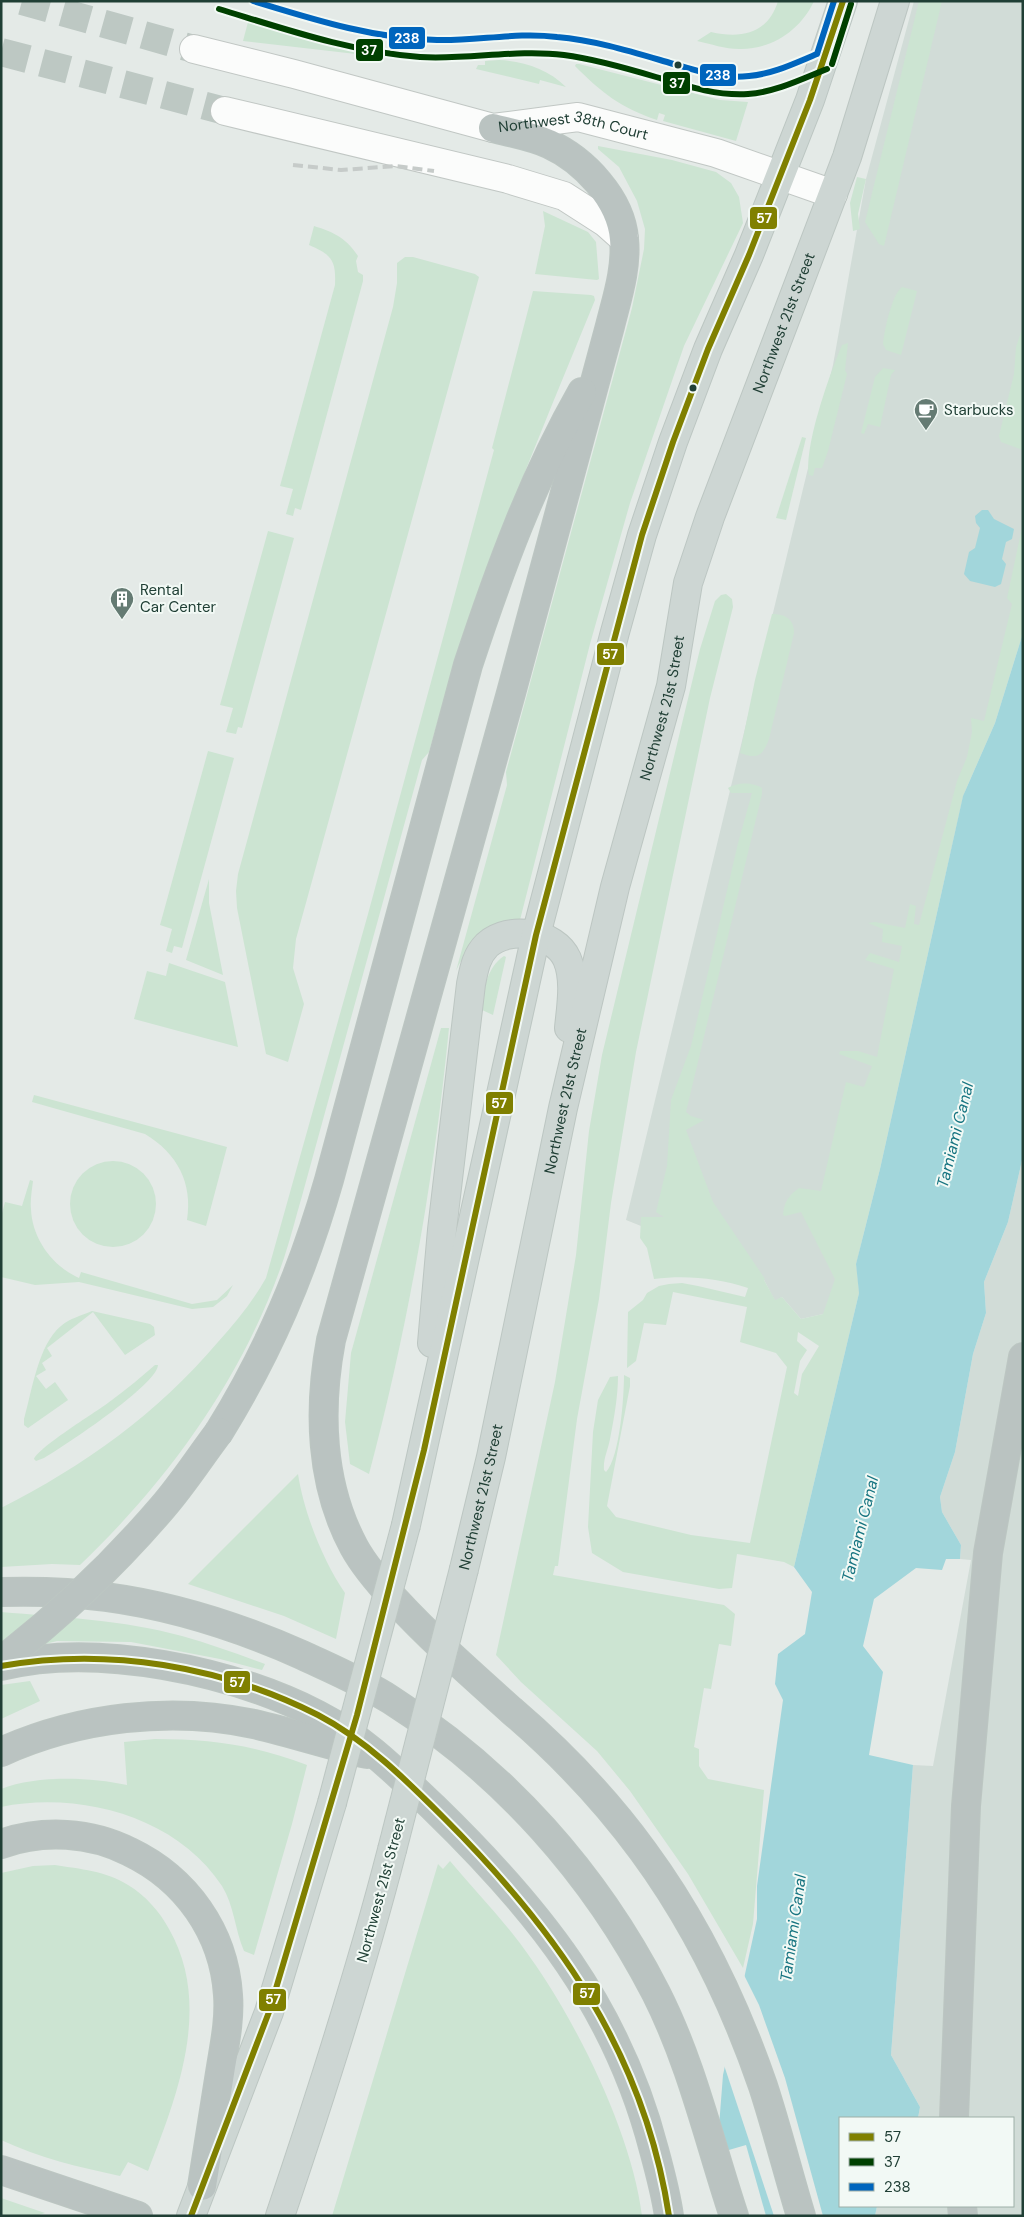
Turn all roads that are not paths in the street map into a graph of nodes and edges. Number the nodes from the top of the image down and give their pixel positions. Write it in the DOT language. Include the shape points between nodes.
graph roads {
  1 [pos="842,1"];
  2 [pos="895,1"];
  3 [pos="194,49"];
  4 [pos="225,111"];
  5 [pos="493,128"];
  6 [pos="780,176"];
  7 [pos="833,194"];
  8 [pos="624,239"];
  9 [pos="600,360"];
  10 [pos="536,936"];
  11 [pos="563,1108"];
  12 [pos="1023,1356"];
  13 [pos="424,1450"];
  14 [pos="1,1592"];
  15 [pos="1,1661"];
  16 [pos="1,1666"];
  17 [pos="1,1752"];
  18 [pos="379,1756"];
  19 [pos="1,1844"];
  20 [pos="954,2117"];
  21 [pos="1,2170"];
  22 [pos="202,2186"];
  23 [pos="668,2211"];
  24 [pos="280,2213"];
  25 [pos="138,2216"];
  26 [pos="191,2216"];
  27 [pos="734,2216"];
  28 [pos="801,2216"];
  1 -- 6 [label="main road" via="824,61"];
  2 -- 7 [label="main road, Northwest 21st Street"];
  3 -- 5 [label="street, Northwest 38th Court"];
  4 -- 8 [label="street" via="508,179 564,196 606,223"];
  5 -- 6 [label="street, Northwest 38th Court" via="578,118 716,153"];
  5 -- 8 [label="highway" via="547,143 587,170 613,205"];
  6 -- 7 [label="street, Northwest 38th Court"];
  6 -- 10 [label="main road" via="708,349 642,535"];
  7 -- 11 [label="main road, Northwest 21st Street" via="701,539 688,583 671,686 615,887"];
  8 -- 9 [label="highway" via="619,289"];
  9 -- 15 [label="highway, bridge" via="558,434 496,583 458,697 332,1170 304,1260 263,1356 219,1432 180,1486 83,1590"];
  9 -- 28 [label="highway" via="333,1332 325,1377 324,1445 334,1498 363,1562 412,1620 585,1779 631,1834 668,1888 702,1944 736,2015 763,2088"];
  10 -- 11 [label="main road" via="557,944 570,966 572,995"];
  10 -- 13 [label="main road"];
  10 -- 13 [label="main road" via="515,934 496,939 483,950 474,966 442,1230"];
  11 -- 24 [label="main road, Northwest 21st Street, bridge" via="491,1457 464,1570 372,1928"];
  12 -- 20 [label="highway" via="988,1553 966,1806"];
  13 -- 22 [label="main road, bridge" via="332,1803 266,2022"];
  14 -- 27 [label="highway" via="106,1597 226,1624 339,1672 390,1699 500,1784 573,1864 604,1904 631,1948 678,2040"];
  16 -- 18 [label="highway" via="23,1660 113,1659 148,1662 217,1676 286,1700 319,1716"];
  17 -- 18 [label="highway" via="70,1729 115,1719 198,1716 253,1724"];
  18 -- 23 [label="highway" via="503,1878 543,1924 572,1966 610,2032 632,2080 649,2132"];
  19 -- 22 [label="highway" via="55,1834 114,1845 158,1867 187,1894 204,1917 224,1965 228,2008"];
  21 -- 25 [label="highway"];
  22 -- 26 [label="main road"];
}
